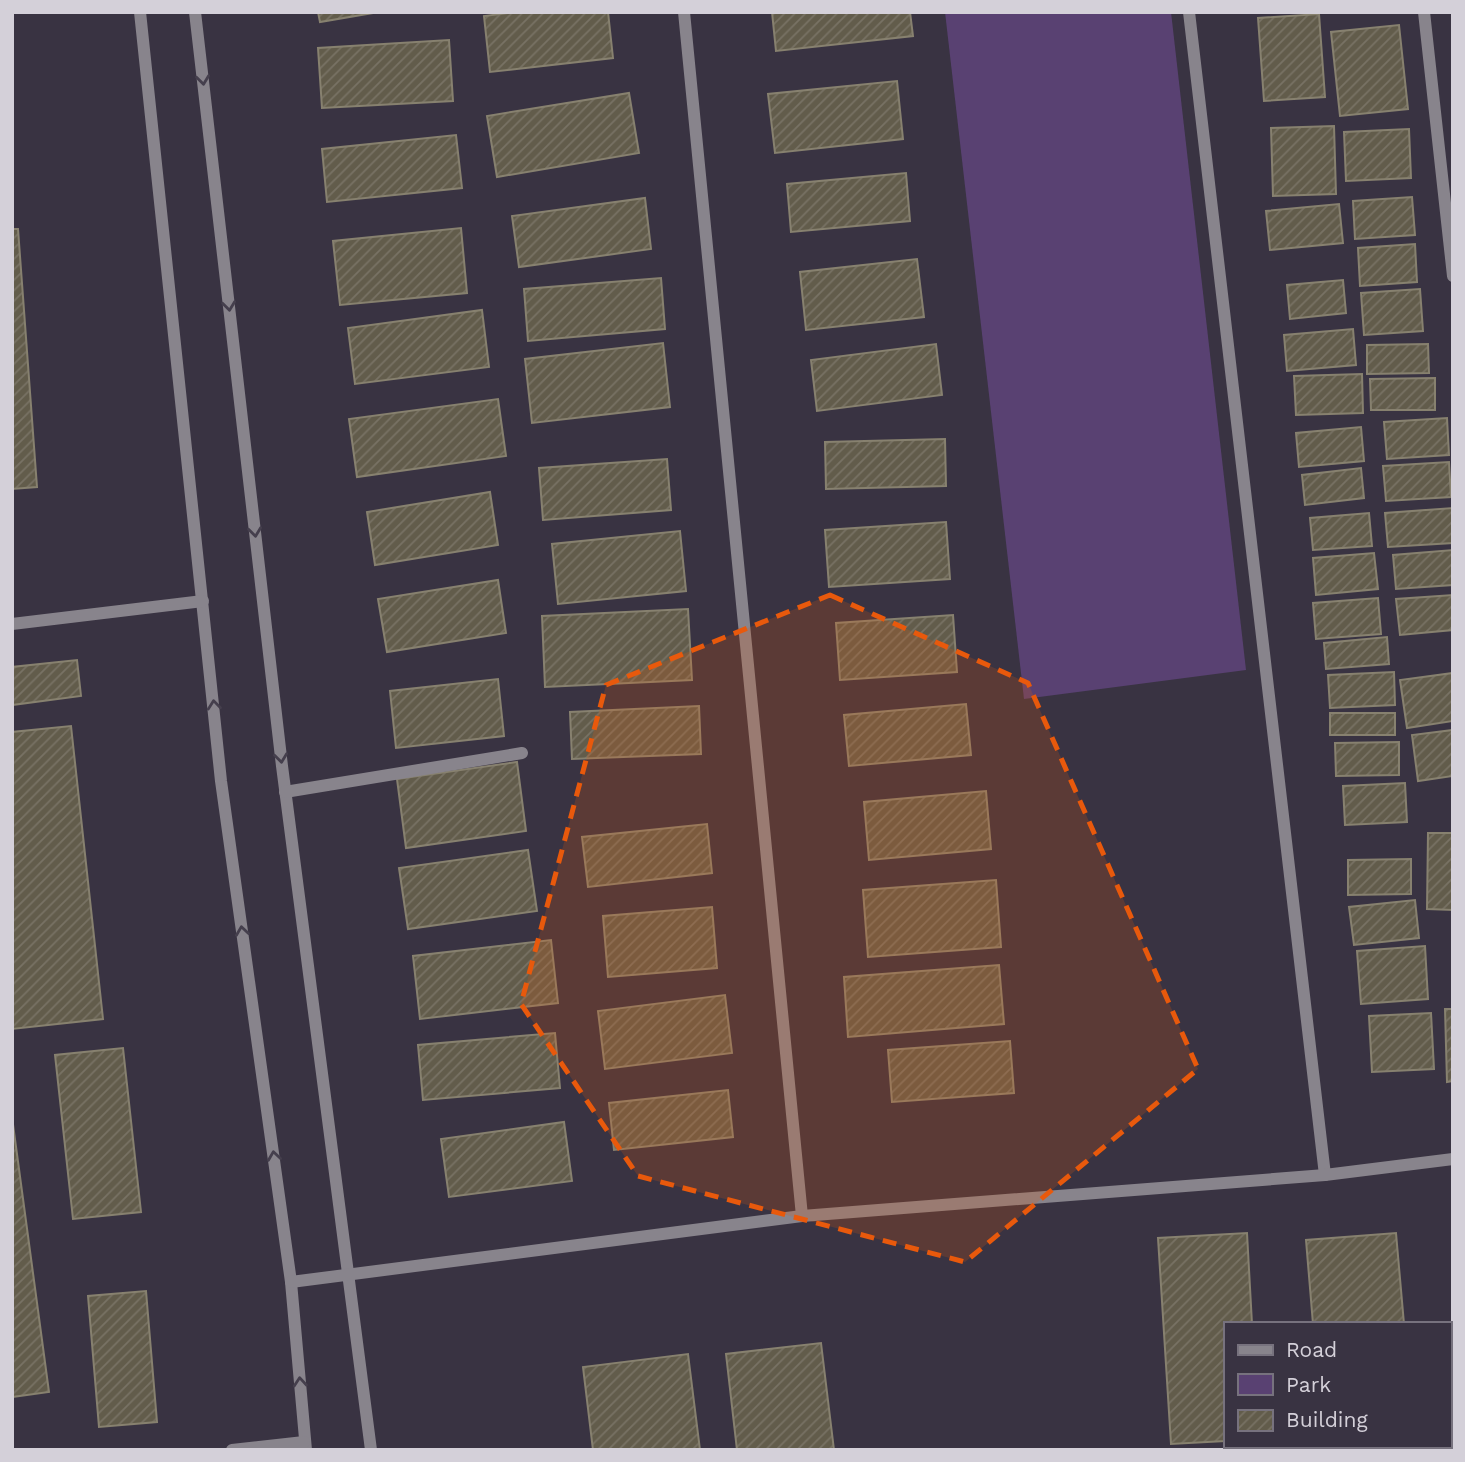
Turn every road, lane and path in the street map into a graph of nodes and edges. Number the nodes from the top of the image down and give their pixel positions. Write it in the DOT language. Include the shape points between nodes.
graph roads {
  1 [pos="140,12"];
  2 [pos="195,12"];
  3 [pos="684,12"];
  4 [pos="1189,12"];
  5 [pos="1424,12"];
  6 [pos="1453,276"];
  7 [pos="203,601"];
  8 [pos="12,624"];
  9 [pos="522,753"];
  10 [pos="285,792"];
  11 [pos="1453,1159"];
  12 [pos="1325,1175"];
  13 [pos="802,1216"];
  14 [pos="351,1277"];
  15 [pos="291,1282"];
  16 [pos="305,1446"];
  17 [pos="232,1450"];
  18 [pos="371,1450"];
  1 -- 7 [label="street"];
  2 -- 10 [label="street, one-way"];
  3 -- 13 [label="street"];
  4 -- 12 [label="street"];
  5 -- 6 [label="street"];
  7 -- 8 [label="street"];
  15 -- 7 [label="street, one-way" via="223,794"];
  9 -- 10 [label="street"];
  10 -- 14 [label="street"];
  11 -- 12 [label="street"];
  12 -- 13 [label="street"];
  13 -- 14 [label="street"];
  14 -- 15 [label="street"];
  14 -- 18 [label="street"];
  16 -- 15 [label="street, one-way"];
  16 -- 17 [label="street"];
}
